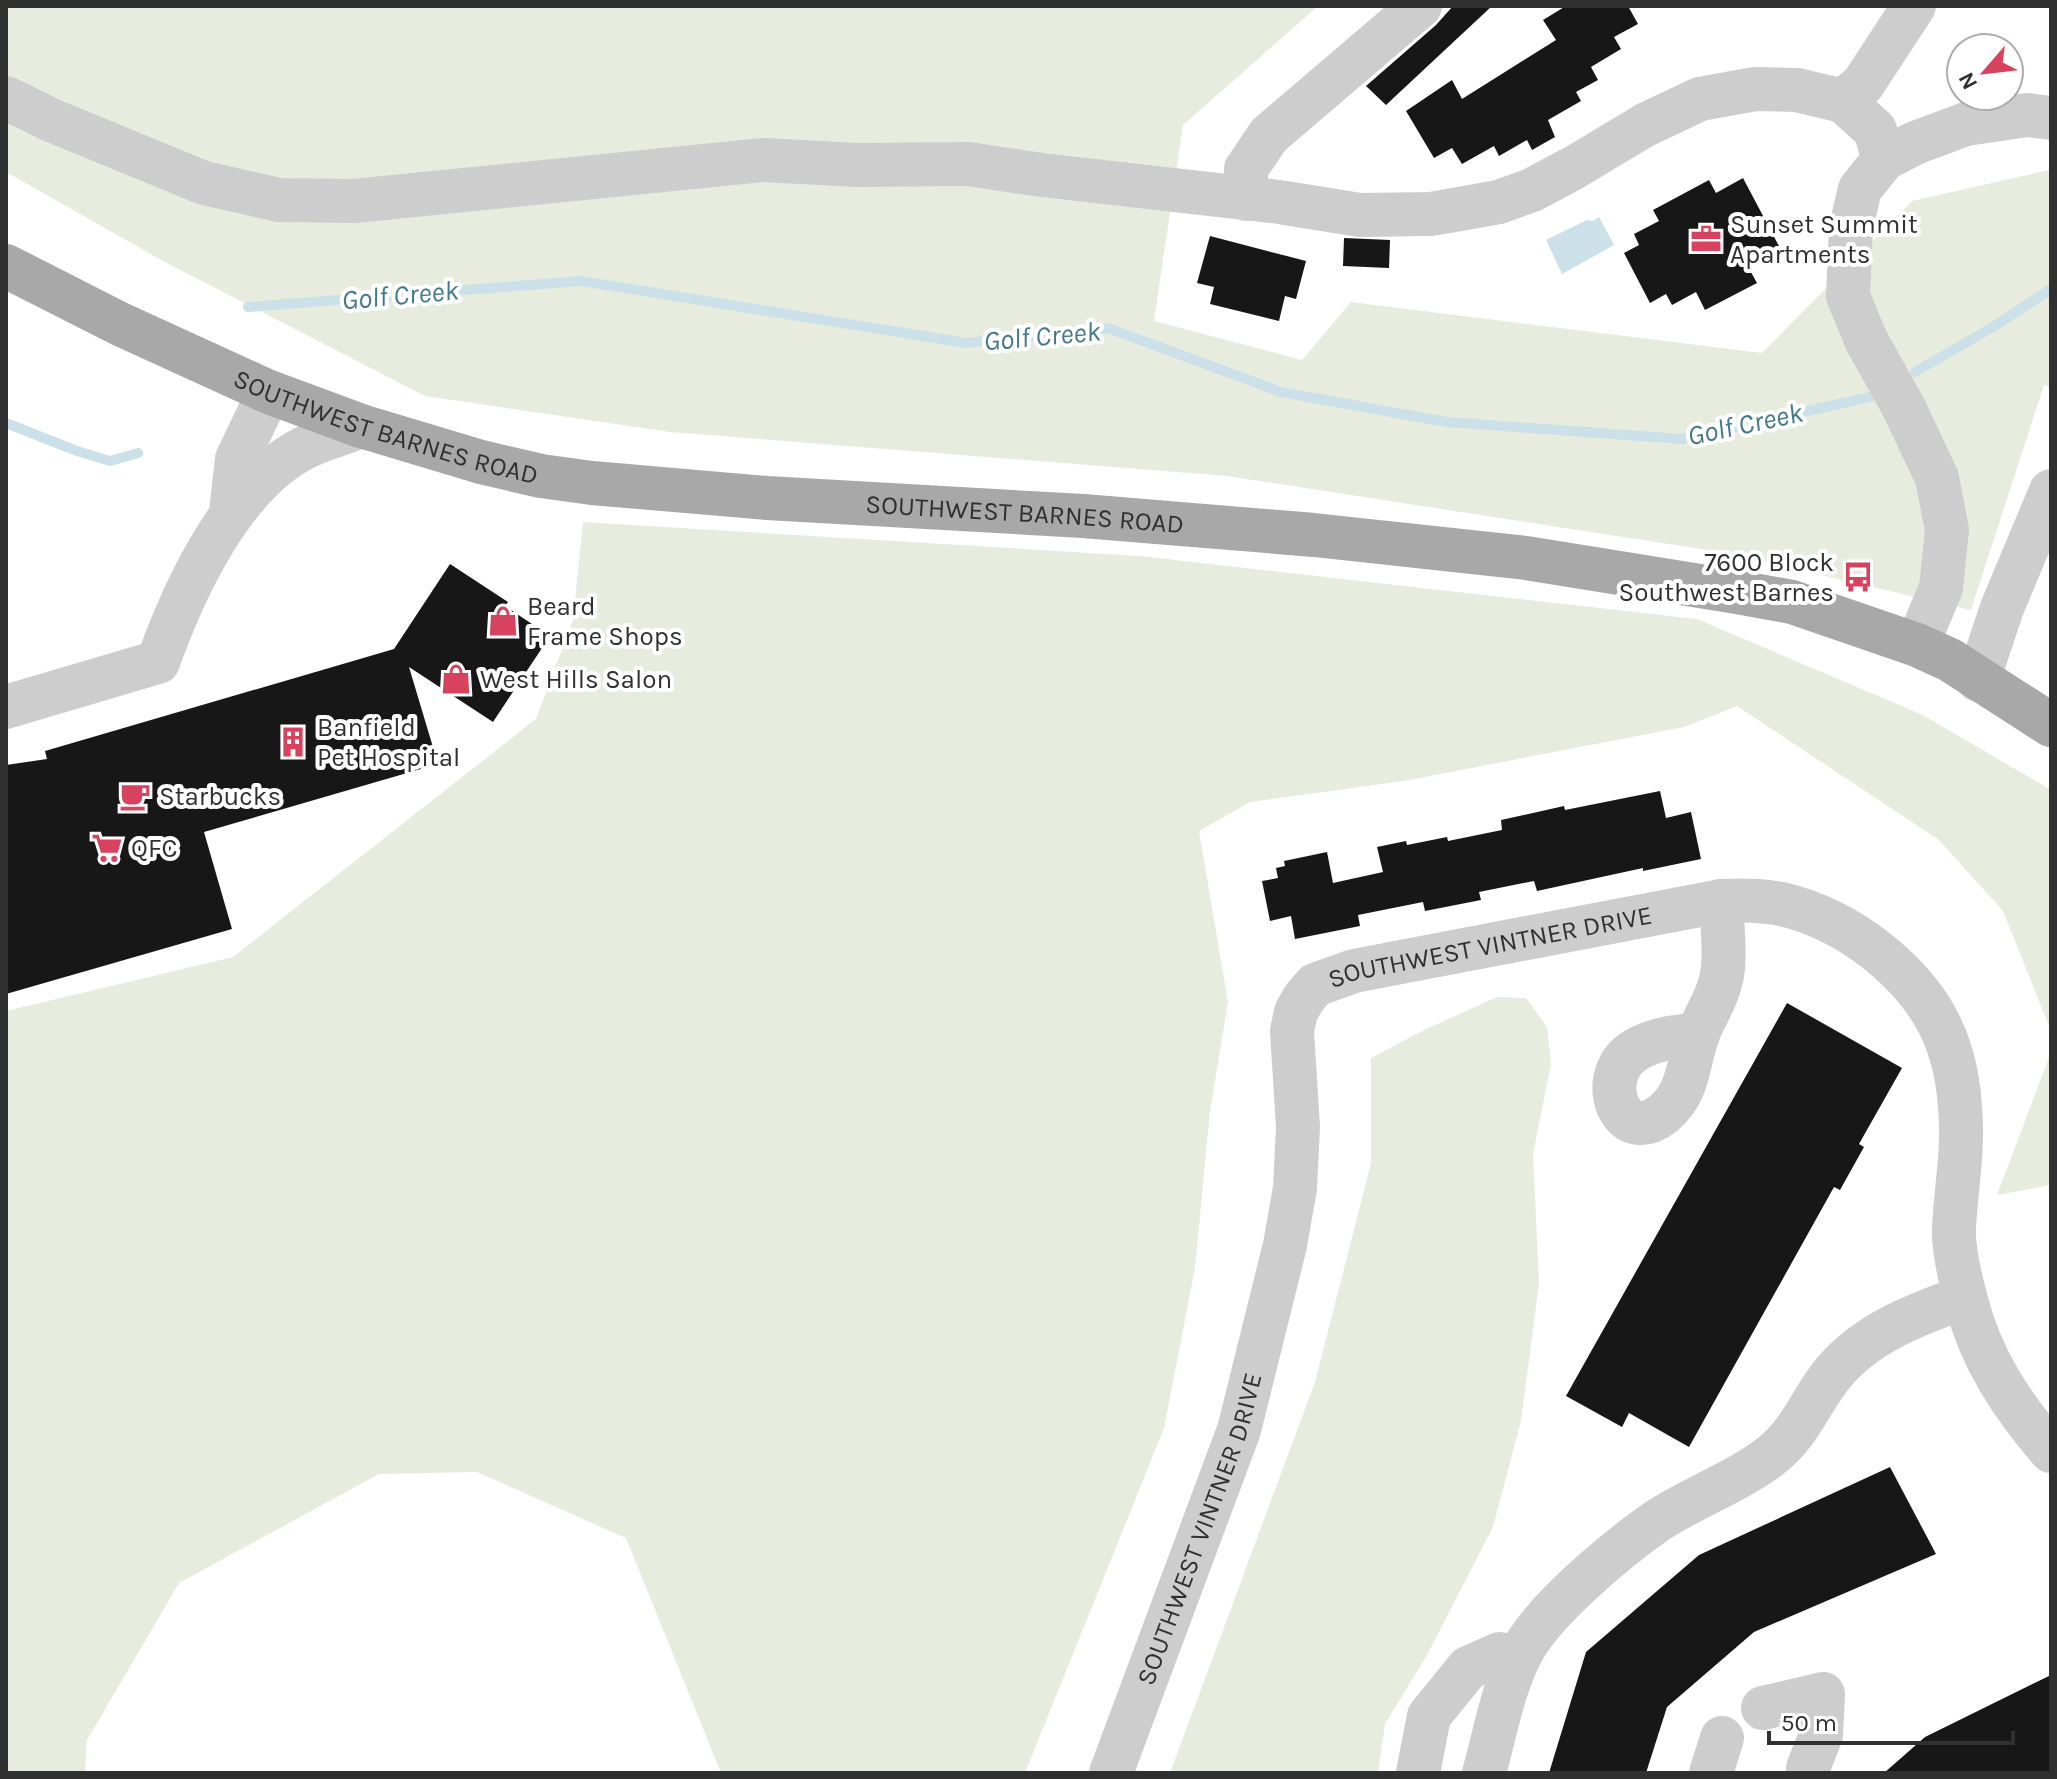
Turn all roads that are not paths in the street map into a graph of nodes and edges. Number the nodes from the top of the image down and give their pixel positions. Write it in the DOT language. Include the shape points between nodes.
graph roads {
  1 [pos="1420,6"];
  2 [pos="1914,6"];
  3 [pos="6,98"];
  4 [pos="1843,101"];
  5 [pos="2051,118"];
  6 [pos="1884,159"];
  7 [pos="1246,199"];
  8 [pos="6,266"];
  9 [pos="269,392"];
  10 [pos="361,426"];
  11 [pos="2051,491"];
  12 [pos="231,512"];
  13 [pos="1917,645"];
  14 [pos="1978,680"];
  15 [pos="6,707"];
  16 [pos="2051,725"];
  17 [pos="1721,901"];
  18 [pos="1698,1035"];
  19 [pos="1965,1297"];
  20 [pos="2051,1451"];
  21 [pos="1500,1654"];
  22 [pos="1763,1708"];
  23 [pos="1808,1768"];
  24 [pos="1111,1773"];
  25 [pos="1418,1773"];
  26 [pos="1484,1773"];
  1 -- 7 [label="street" via="1269,135 1246,169"];
  2 -- 4 [label="street" via="1863,84"];
  3 -- 7 [label="street" via="204,183 279,200 354,201 764,160 968,164"];
  4 -- 6 [label="street" via="1875,130"];
  4 -- 7 [label="street" via="1797,90 1755,89 1700,99 1532,190 1499,202 1431,214 1360,215"];
  5 -- 6 [label="street" via="2027,115 1966,124"];
  6 -- 13 [label="street" via="1860,189 1850,238 1848,296 1937,478 1947,530 1941,588"];
  8 -- 9 [label="main road, SOUTHWEST BARNES ROAD"];
  9 -- 10 [label="main road, SOUTHWEST BARNES ROAD"];
  9 -- 12 [label="street" via="237,459"];
  10 -- 12 [label="street" via="303,448 264,477"];
  10 -- 13 [label="main road, SOUTHWEST BARNES ROAD" via="481,462 592,483 1098,517 1526,558 1792,602"];
  11 -- 14 [label="street"];
  12 -- 15 [label="street" via="174,617 158,662"];
  13 -- 14 [label="main road, SOUTHWEST BARNES ROAD"];
  14 -- 16 [label="main road, SOUTHWEST BARNES ROAD"];
  17 -- 18 [label="street" via="1723,970"];
  17 -- 19 [label="street, SOUTHWEST VINTNER DRIVE" via="1792,906 1831,922 1888,958 1926,1003 1949,1047 1960,1106 1962,1160 1954,1231"];
  17 -- 24 [label="street, SOUTHWEST VINTNER DRIVE" via="1354,971 1315,985 1304,998 1292,1031 1298,1127 1295,1188 1282,1261 1239,1430"];
  19 -- 20 [label="street, SOUTHWEST VINTNER DRIVE" via="1978,1341 1996,1374"];
  19 -- 26 [label="street" via="1881,1332 1857,1350 1833,1373 1792,1436 1772,1455 1657,1521 1557,1605 1526,1646 1508,1683"];
  21 -- 25 [label="street" via="1468,1668 1429,1716"];
  22 -- 23 [label="street" via="1823,1694 1821,1735"];
}
